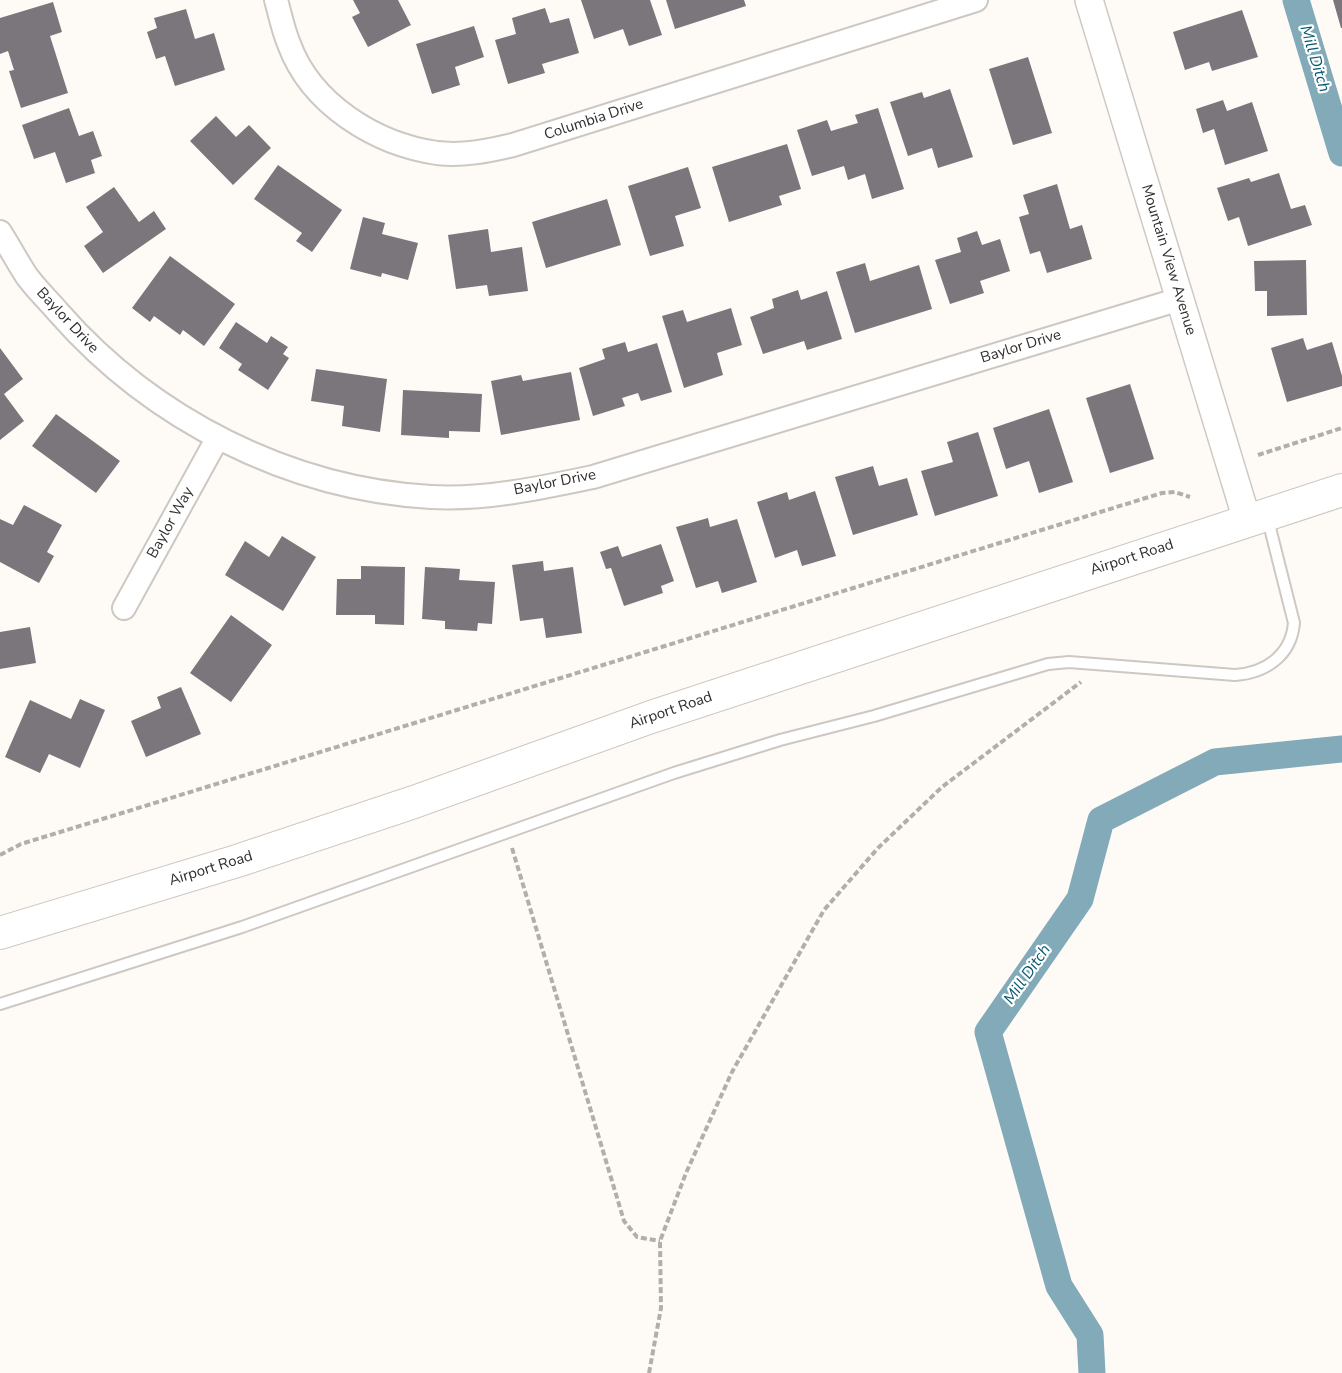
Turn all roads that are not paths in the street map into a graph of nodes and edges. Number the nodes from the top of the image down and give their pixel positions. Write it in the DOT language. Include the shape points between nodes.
graph roads {
  1 [pos="276,0"];
  2 [pos="976,0"];
  3 [pos="1089,0"];
  4 [pos="0,232"];
  5 [pos="1180,299"];
  6 [pos="217,439"];
  7 [pos="1342,490"];
  8 [pos="1257,516"];
  9 [pos="124,608"];
  10 [pos="0,933"];
  11 [pos="0,1004"];
  1 -- 2 [label="street, Columbia Drive" via="289,45 309,79 334,107 365,129 400,145 438,153 513,146"];
  3 -- 5 [label="street, Mountain View Avenue"];
  4 -- 6 [label="street, Baylor Drive" via="27,276 88,346 149,397"];
  5 -- 6 [label="street, Baylor Drive" via="593,477 525,491 433,497 370,490 292,469"];
  5 -- 8 [label="street, Mountain View Avenue"];
  6 -- 9 [label="street, Baylor Way"];
  7 -- 8 [label="main road, Airport Road"];
  8 -- 10 [label="main road, Airport Road" via="651,717 292,843"];
  8 -- 11 [label="lane" via="1294,623 1287,645 1274,663 1260,671 1235,675 1105,664 1048,664 674,773 242,927"];
}
